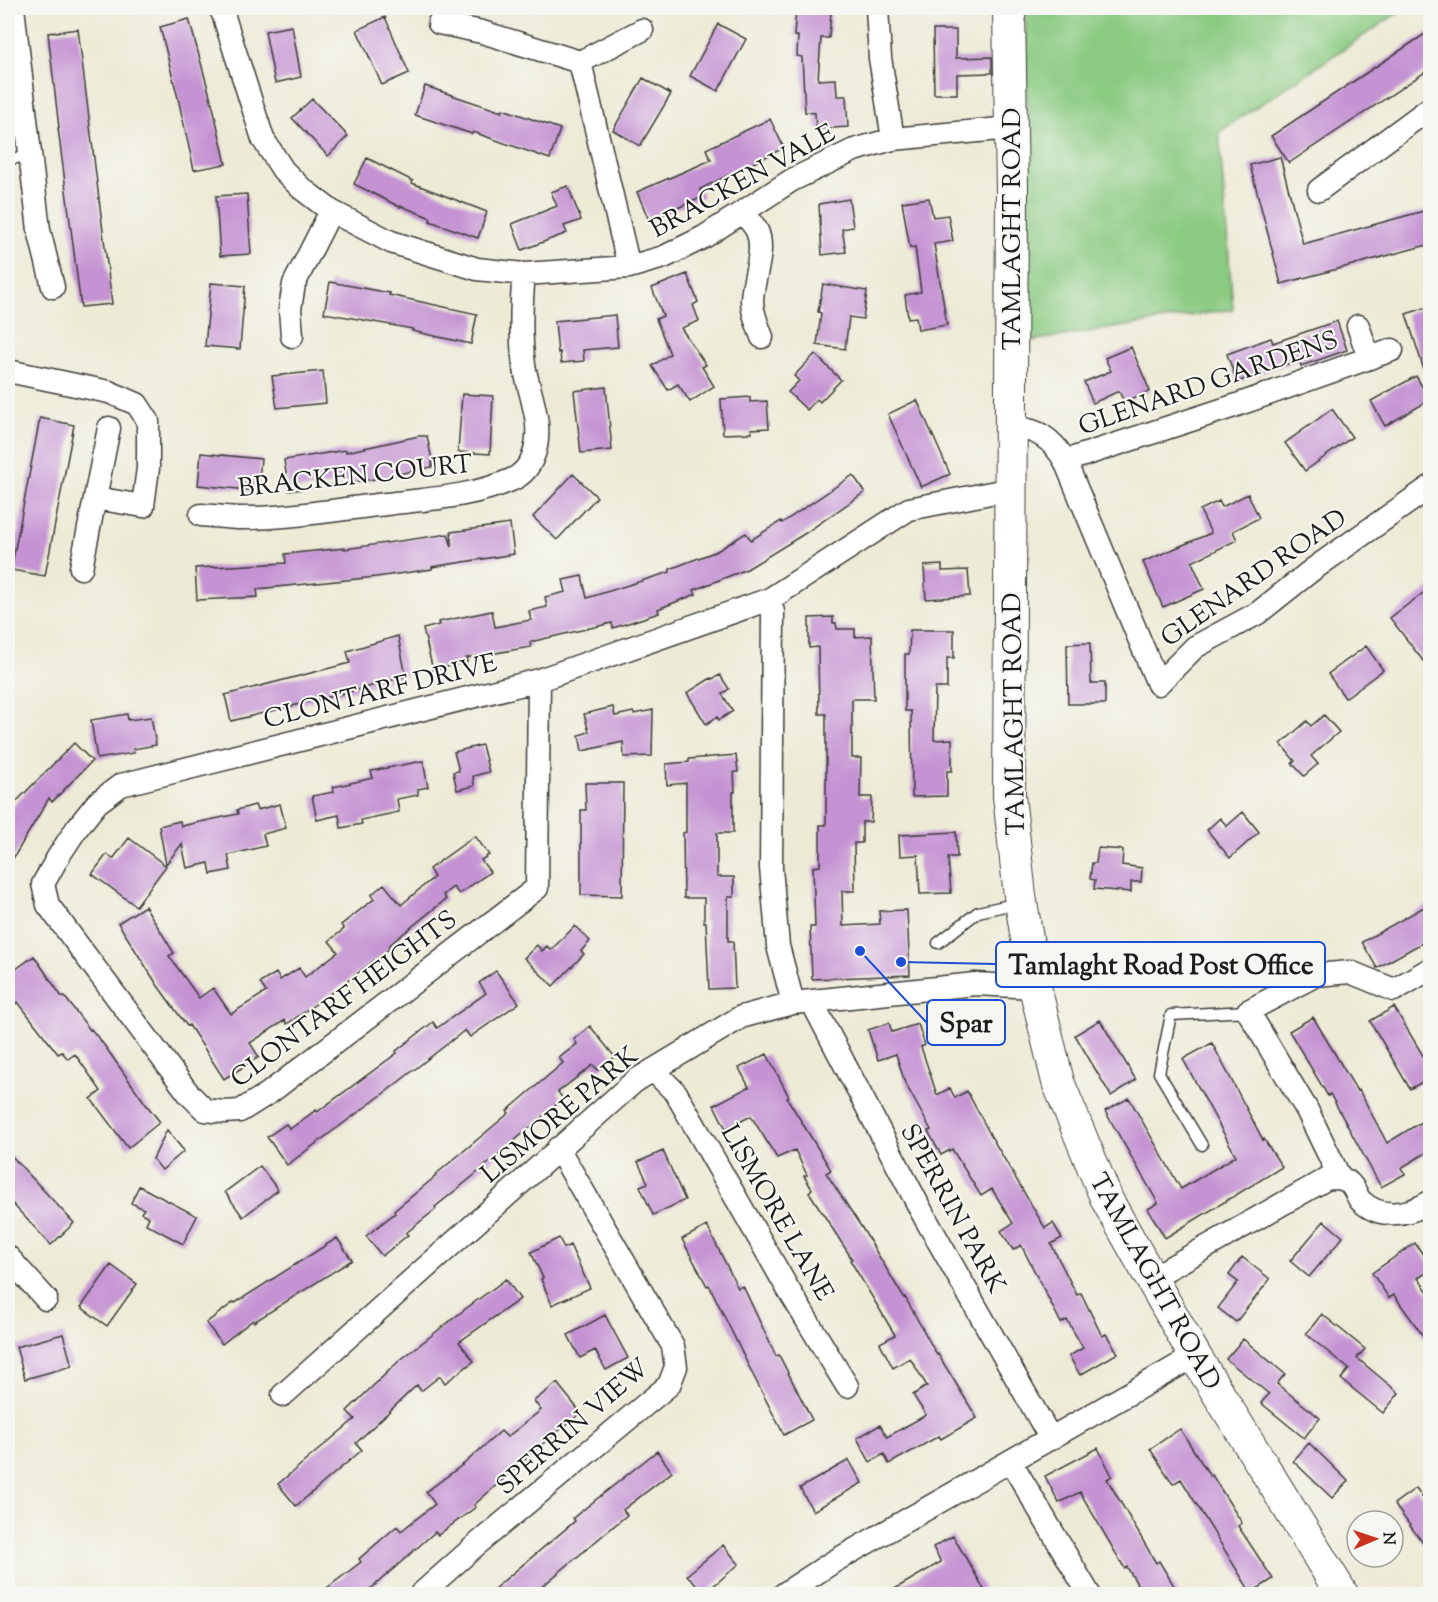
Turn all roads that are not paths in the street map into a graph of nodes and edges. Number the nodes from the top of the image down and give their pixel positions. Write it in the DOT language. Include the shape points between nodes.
graph roads {
  1 [pos="13,8"];
  2 [pos="220,8"];
  3 [pos="877,8"];
  4 [pos="1009,8"];
  5 [pos="439,23"];
  6 [pos="642,30"];
  7 [pos="580,62"];
  8 [pos="1431,108"];
  9 [pos="1011,130"];
  10 [pos="893,140"];
  11 [pos="31,156"];
  12 [pos="8,159"];
  13 [pos="1319,190"];
  14 [pos="331,211"];
  15 [pos="742,212"];
  16 [pos="629,267"];
  17 [pos="524,274"];
  18 [pos="53,287"];
  19 [pos="1359,326"];
  20 [pos="292,336"];
  21 [pos="762,337"];
  22 [pos="1392,350"];
  23 [pos="1369,358"];
  24 [pos="8,371"];
  25 [pos="109,428"];
  26 [pos="1010,430"];
  27 [pos="1065,461"];
  28 [pos="1431,486"];
  29 [pos="1011,489"];
  30 [pos="95,498"];
  31 [pos="201,515"];
  32 [pos="81,568"];
  33 [pos="770,599"];
  34 [pos="539,680"];
  35 [pos="43,884"];
  36 [pos="1022,903"];
  37 [pos="938,943"];
  38 [pos="1431,969"];
  39 [pos="1035,987"];
  40 [pos="803,1002"];
  41 [pos="1248,1011"];
  42 [pos="653,1070"];
  43 [pos="1202,1145"];
  44 [pos="558,1148"];
  45 [pos="1340,1178"];
  46 [pos="1431,1202"];
  47 [pos="8,1257"];
  48 [pos="1150,1279"];
  49 [pos="46,1299"];
  50 [pos="1195,1356"];
  51 [pos="847,1386"];
  52 [pos="283,1395"];
  53 [pos="1051,1439"];
  54 [pos="1011,1462"];
  55 [pos="421,1594"];
  56 [pos="784,1594"];
  57 [pos="1089,1594"];
  58 [pos="1342,1594"];
  1 -- 11 [label="street"];
  2 -- 14 [label="street, BRACKEN VALE" via="263,139 283,170"];
  3 -- 10 [label="street" via="880,58"];
  4 -- 9 [label="street, TAMLAGHT ROAD"];
  5 -- 7 [label="street"];
  6 -- 7 [label="street"];
  7 -- 16 [label="street"];
  8 -- 13 [label="street"];
  9 -- 10 [label="street, BRACKEN VALE"];
  9 -- 26 [label="street, TAMLAGHT ROAD"];
  10 -- 15 [label="street, BRACKEN VALE" via="854,150 792,180"];
  11 -- 12 [label="lane"];
  11 -- 18 [label="street" via="39,230"];
  14 -- 17 [label="street, BRACKEN VALE" via="392,243 477,269"];
  14 -- 20 [label="street" via="294,284"];
  15 -- 16 [label="street, BRACKEN VALE" via="664,257"];
  15 -- 21 [label="street" via="757,232 752,304"];
  16 -- 17 [label="street, BRACKEN VALE"];
  17 -- 31 [label="street, BRACKEN COURT" via="523,355 538,431 526,471 480,491 438,497 274,517"];
  19 -- 23 [label="street, GLENARD GARDENS"];
  22 -- 23 [label="street, GLENARD GARDENS"];
  23 -- 27 [label="street, GLENARD GARDENS"];
  24 -- 30 [label="street" via="109,392 137,404 148,421 143,506"];
  25 -- 30 [label="street"];
  26 -- 27 [label="street, GLENARD ROAD" via="1035,431 1048,438"];
  26 -- 29 [label="street, TAMLAGHT ROAD"];
  27 -- 28 [label="street, GLENARD ROAD" via="1158,684 1195,647 1257,613"];
  29 -- 33 [label="street, CLONTARF DRIVE" via="909,509"];
  29 -- 36 [label="street, TAMLAGHT ROAD" via="1009,796"];
  30 -- 32 [label="street"];
  33 -- 34 [label="street, CLONTARF DRIVE"];
  33 -- 40 [label="street" via="771,868 778,946"];
  34 -- 35 [label="street, CLONTARF DRIVE" via="121,785 97,803 77,828"];
  34 -- 35 [label="street, CLONTARF HEIGHTS" via="537,888 269,1093 240,1111 205,1110 189,1094 48,905"];
  36 -- 37 [label="lane" via="978,912"];
  36 -- 39 [label="street, TAMLAGHT ROAD"];
  38 -- 41 [label="street" via="1395,990 1350,972 1316,975"];
  39 -- 40 [label="street, LISMORE PARK" via="975,984"];
  39 -- 48 [label="street, TAMLAGHT ROAD" via="1058,1082 1107,1200"];
  40 -- 42 [label="street, LISMORE PARK" via="741,1017"];
  40 -- 53 [label="street, SPERRIN PARK"];
  41 -- 43 [label="lane" via="1171,1016 1159,1073"];
  41 -- 45 [label="street" via="1307,1110"];
  42 -- 44 [label="street, LISMORE PARK"];
  42 -- 51 [label="street, LISMORE LANE" via="676,1093"];
  44 -- 52 [label="street, LISMORE PARK"];
  44 -- 55 [label="street, SPERRIN VIEW" via="673,1346 676,1367 669,1385"];
  45 -- 46 [label="street" via="1350,1182 1360,1199 1391,1215"];
  45 -- 48 [label="street" via="1328,1178"];
  47 -- 49 [label="street"];
  48 -- 50 [label="street, TAMLAGHT ROAD"];
  50 -- 53 [label="street"];
  50 -- 58 [label="street, TAMLAGHT ROAD"];
  53 -- 54 [label="street"];
  54 -- 56 [label="street" via="833,1562"];
  54 -- 57 [label="street"];
}
